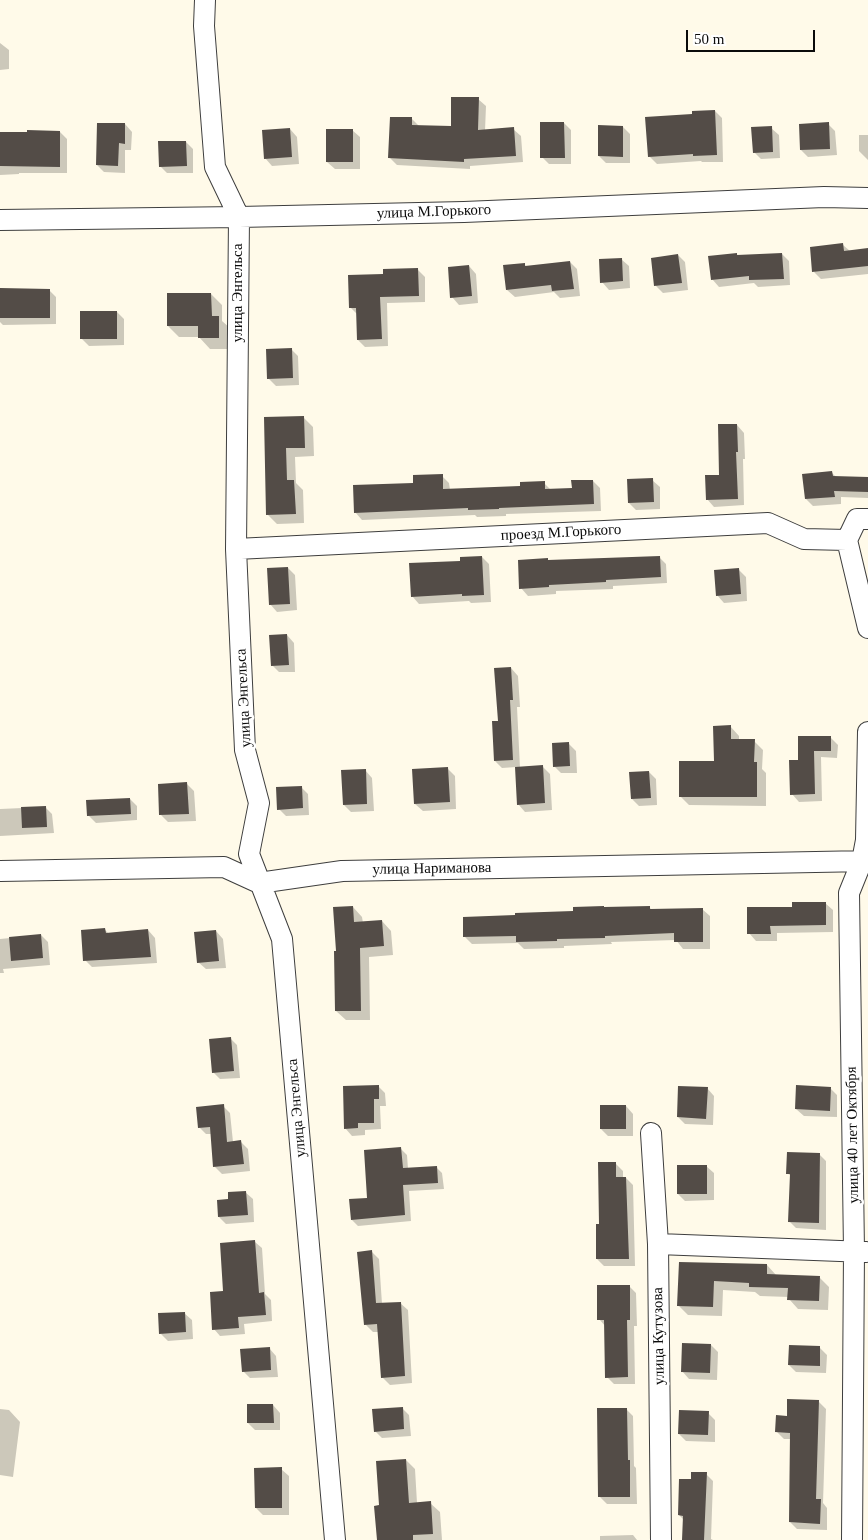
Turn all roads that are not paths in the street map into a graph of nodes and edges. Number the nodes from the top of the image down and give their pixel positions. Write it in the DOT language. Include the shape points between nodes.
graph roads {
  1 [pos="205,0"];
  2 [pos="868,198"];
  3 [pos="238,218"];
  4 [pos="0,220"];
  5 [pos="868,519"];
  6 [pos="847,540"];
  7 [pos="236,549"];
  8 [pos="868,628"];
  9 [pos="868,732"];
  10 [pos="865,861"];
  11 [pos="0,871"];
  12 [pos="260,883"];
  13 [pos="651,1132"];
  14 [pos="658,1244"];
  15 [pos="861,1251"];
  16 [pos="334,1540"];
  17 [pos="661,1540"];
  18 [pos="852,1540"];
  1 -- 3 [label="street, улица Энгельса" via="204,26 215,167"];
  2 -- 3 [label="street, улица М.Горького"];
  3 -- 4 [label="street, улица М.Горького"];
  3 -- 7 [label="street, улица Энгельса"];
  5 -- 6 [label="street" via="857,519"];
  6 -- 7 [label="street, проезд М.Горького" via="804,540 768,523"];
  6 -- 8 [label="street"];
  7 -- 12 [label="street, улица Энгельса" via="246,750 260,803 249,854"];
  9 -- 10 [label="street, улица 40 лет Октября"];
  10 -- 12 [label="street, улица Нариманова" via="342,871"];
  10 -- 15 [label="street, улица 40 лет Октября" via="849,893"];
  11 -- 12 [label="street" via="224,867"];
  12 -- 16 [label="street, улица Энгельса" via="282,939"];
  13 -- 14 [label="street, улица Кутузова"];
  14 -- 15 [label="street"];
  14 -- 17 [label="street, улица Кутузова"];
  15 -- 18 [label="street, улица 40 лет Октября"];
}
